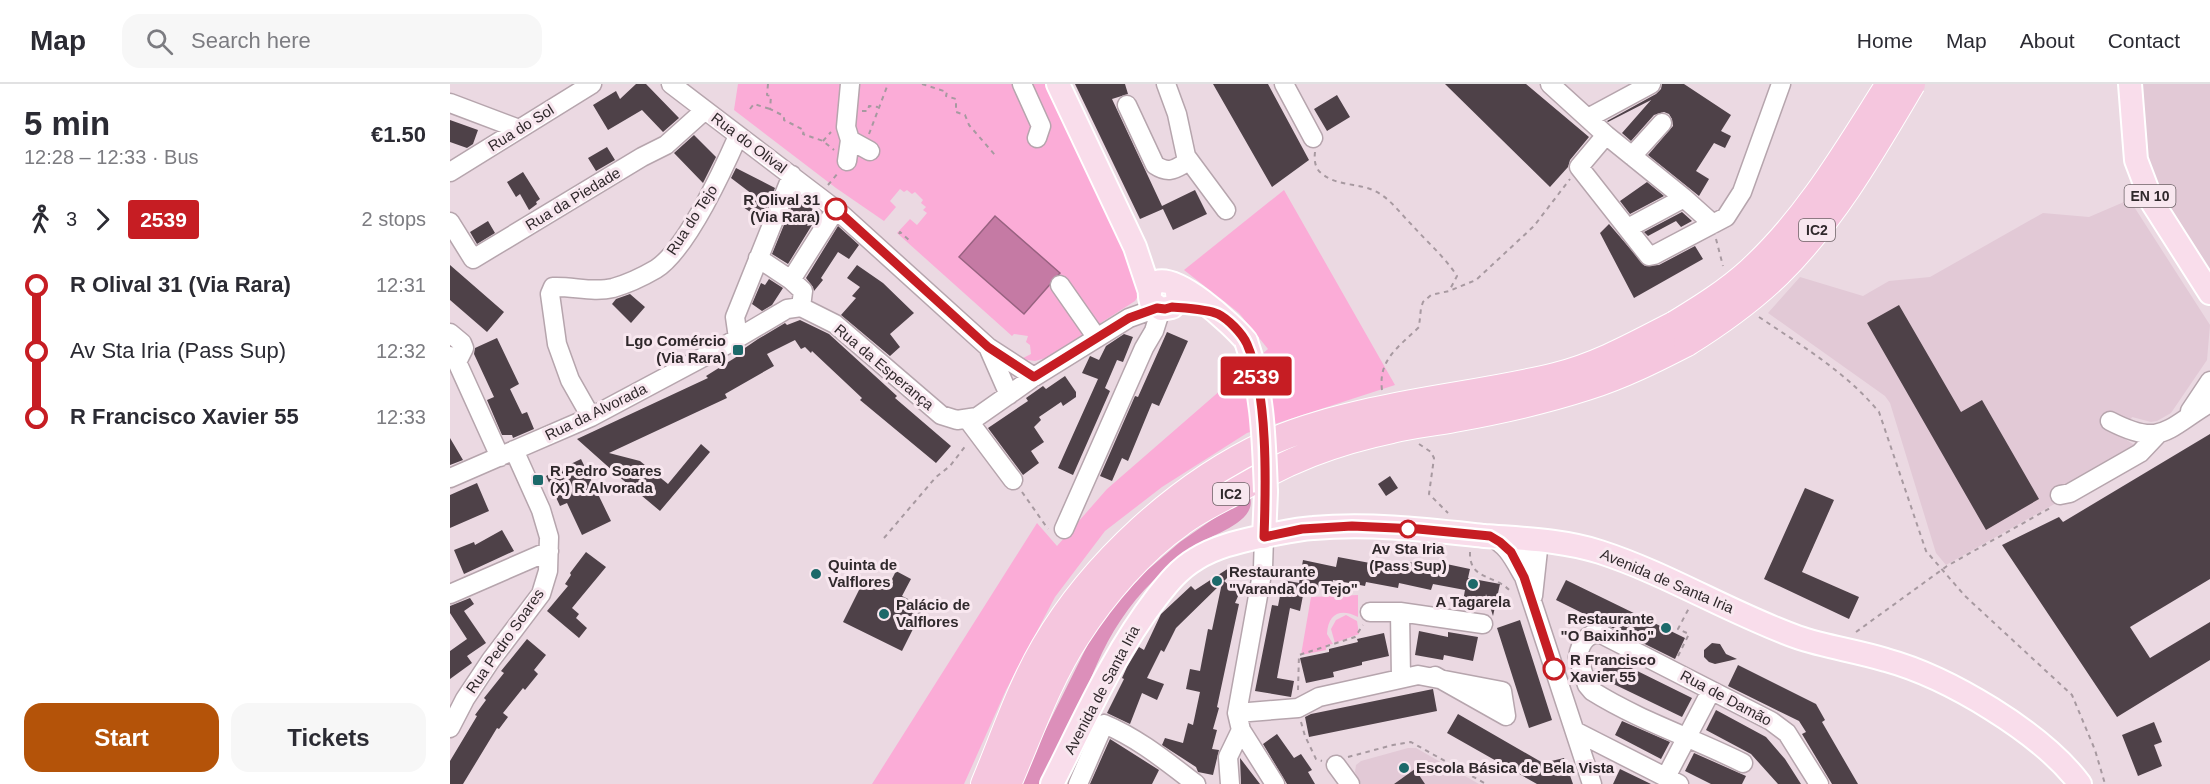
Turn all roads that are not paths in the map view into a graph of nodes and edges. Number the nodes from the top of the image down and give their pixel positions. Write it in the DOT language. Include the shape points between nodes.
graph roads {
  1 [pos="592,84"];
  2 [pos="671,84"];
  3 [pos="850,84"];
  4 [pos="1023,84"];
  5 [pos="1058,84"];
  6 [pos="1166,84"];
  7 [pos="1284,84"];
  8 [pos="1550,84"];
  9 [pos="1651,84"];
  10 [pos="1781,84"];
  11 [pos="1889,84"];
  12 [pos="1912,84"];
  13 [pos="2130,84"];
  14 [pos="450,103"];
  15 [pos="1127,105"];
  16 [pos="705,110"];
  17 [pos="1588,118"];
  18 [pos="1662,123"];
  19 [pos="519,129"];
  20 [pos="1606,135"];
  21 [pos="738,136"];
  22 [pos="1037,138"];
  23 [pos="1313,138"];
  24 [pos="1632,156"];
  25 [pos="847,161"];
  26 [pos="1190,161"];
  27 [pos="450,172"];
  28 [pos="792,175"];
  29 [pos="1684,198"];
  30 [pos="836,209"];
  31 [pos="1226,210"];
  32 [pos="450,222"];
  33 [pos="1713,224"];
  34 [pos="1628,228"];
  35 [pos="758,258"];
  36 [pos="791,280"];
  37 [pos="1060,285"];
  38 [pos="2210,293"];
  39 [pos="1162,297"];
  40 [pos="794,308"];
  41 [pos="1129,318"];
  42 [pos="450,333"];
  43 [pos="1681,334"];
  44 [pos="738,338"];
  45 [pos="1097,338"];
  46 [pos="988,347"];
  47 [pos="1144,348"];
  48 [pos="453,359"];
  49 [pos="1034,377"];
  50 [pos="2209,388"];
  51 [pos="1009,394"];
  52 [pos="591,417"];
  53 [pos="968,420"];
  54 [pos="2110,421"];
  55 [pos="2157,435"];
  56 [pos="507,454"];
  57 [pos="450,478"];
  58 [pos="1013,480"];
  59 [pos="2056,501"];
  60 [pos="1057,530"];
  61 [pos="1480,535"];
  62 [pos="1264,537"];
  63 [pos="1534,540"];
  64 [pos="1573,545"];
  65 [pos="549,551"];
  66 [pos="1528,579"];
  67 [pos="450,594"];
  68 [pos="1370,612"];
  69 [pos="1400,612"];
  70 [pos="1483,624"];
  71 [pos="1111,668"];
  72 [pos="1435,676"];
  73 [pos="1401,678"];
  74 [pos="1711,691"];
  75 [pos="1239,721"];
  76 [pos="1104,724"];
  77 [pos="450,728"];
  78 [pos="1575,731"];
  79 [pos="1687,739"];
  80 [pos="1743,763"];
  81 [pos="1336,765"];
  82 [pos="1673,781"];
  83 [pos="984,784"];
  84 [pos="1008,784"];
  85 [pos="1052,784"];
  86 [pos="1078,784"];
  87 [pos="1196,784"];
  88 [pos="1230,784"];
  89 [pos="1275,784"];
  90 [pos="1350,784"];
  91 [pos="1592,784"];
  92 [pos="1819,784"];
  93 [pos="2080,784"];
  1 -- 19 [label="street, Rua do Sol"];
  2 -- 16 [label="street, Rua do Olival"];
  3 -- 25 [label="street" via="846,127 861,146"];
  4 -- 22 [label="street" via="1041,126"];
  5 -- 39 [label="main road"];
  6 -- 26 [label="street"];
  7 -- 23 [label="street"];
  8 -- 17 [label="street"];
  9 -- 17 [label="street"];
  10 -- 33 [label="street" via="1742,192 1726,217"];
  11 -- 43 [label="highway, IC2, bridge" via="1836,169 1779,242"];
  12 -- 43 [label="highway, IC2, bridge" via="1812,237 1778,274 1725,319"];
  13 -- 38 [label="main road, EN 10" via="2136,160 2158,211"];
  14 -- 19 [label="street"];
  15 -- 26 [label="street" via="1155,165 1170,171"];
  16 -- 21 [label="street, Rua do Olival"];
  16 -- 32 [label="street, Rua da Piedade" via="666,145 473,259"];
  17 -- 20 [label="street"];
  18 -- 24 [label="street"];
  19 -- 27 [label="street, Rua do Sol"];
  20 -- 24 [label="street"];
  20 -- 34 [label="street" via="1579,167"];
  21 -- 28 [label="street, Rua do Olival"];
  21 -- 52 [label="street, Rua do Tejo" via="702,208 673,253 656,269 613,288 553,288 550,294 557,344 570,380"];
  24 -- 29 [label="street"];
  26 -- 31 [label="street"];
  28 -- 30 [label="street, Rua do Olival"];
  28 -- 35 [label="street"];
  29 -- 33 [label="street"];
  29 -- 34 [label="street"];
  30 -- 36 [label="street"];
  30 -- 46 [label="street, Rua do Olival"];
  33 -- 34 [label="street" via="1649,256"];
  35 -- 36 [label="street"];
  35 -- 44 [label="street" via="735,317"];
  36 -- 40 [label="street" via="802,291"];
  37 -- 45 [label="street"];
  39 -- 41 [label="street"];
  39 -- 47 [label="street" via="1154,331"];
  39 -- 62 [label="main road, bridge" via="1218,313 1246,341 1255,368 1263,436"];
  40 -- 44 [label="street, Rua da Alvorada"];
  40 -- 53 [label="street, Rua da Esperança" via="836,324 941,415"];
  41 -- 45 [label="street"];
  41 -- 47 [label="street" via="1140,331"];
  42 -- 48 [label="street, Rua Pedro Soares" via="464,348"];
  43 -- 83 [label="highway, IC2" via="1556,376 1344,418 1269,443 1222,468 1149,524 1074,601 1033,668"];
  43 -- 84 [label="highway, IC2" via="1642,366 1588,387 1508,408 1391,430 1312,452 1194,514 1137,562 1077,635"];
  44 -- 52 [label="street, Rua da Alvorada"];
  45 -- 49 [label="street"];
  46 -- 49 [label="street, Rua do Olival"];
  46 -- 51 [label="street, Rua do Olival"];
  47 -- 60 [label="street"];
  48 -- 56 [label="street, Rua Pedro Soares"];
  49 -- 51 [label="street"];
  50 -- 55 [label="street" via="2185,418"];
  51 -- 53 [label="street"];
  52 -- 56 [label="street, Rua da Alvorada"];
  53 -- 58 [label="street"];
  54 -- 55 [label="street" via="2143,435"];
  55 -- 59 [label="street" via="2140,453"];
  56 -- 57 [label="street, Rua da Alvorada"];
  56 -- 65 [label="street, Rua Pedro Soares" via="542,510"];
  61 -- 62 [label="main road, Avenida de Santa Iria" via="1352,526 1302,529"];
  61 -- 63 [label="main road, Avenida de Santa Iria"];
  61 -- 66 [label="street" via="1500,542 1511,552"];
  62 -- 71 [label="main road, Avenida de Santa Iria" via="1215,548 1179,571 1132,630"];
  62 -- 75 [label="street" via="1263,568"];
  63 -- 64 [label="main road, Avenida de Santa Iria"];
  63 -- 66 [label="street" via="1525,555"];
  64 -- 66 [label="street" via="1560,550"];
  64 -- 93 [label="main road, Avenida de Santa Iria" via="1611,556 1796,637 1887,660 1938,681 2027,733"];
  65 -- 67 [label="street"];
  65 -- 77 [label="street, Rua Pedro Soares" via="541,594 491,660"];
  66 -- 78 [label="street" via="1533,608"];
  68 -- 69 [label="street"];
  69 -- 70 [label="street"];
  69 -- 73 [label="street"];
  71 -- 76 [label="street" via="1117,677 1101,711"];
  71 -- 85 [label="main road, Avenida de Santa Iria"];
  72 -- 73 [label="street"];
  73 -- 75 [label="street"];
  74 -- 79 [label="street"];
  74 -- 79 [label="street, Rua de Damão" via="1601,634 1588,635 1580,650 1578,659 1592,692"];
  74 -- 92 [label="street, Rua de Damão" via="1779,726"];
  75 -- 88 [label="street" via="1228,758"];
  75 -- 89 [label="street"];
  76 -- 86 [label="street"];
  76 -- 87 [label="street" via="1123,732"];
  78 -- 82 [label="street"];
  78 -- 91 [label="street"];
  79 -- 80 [label="street, Rua de Damão" via="1700,741"];
  79 -- 82 [label="street"];
  81 -- 90 [label="street"];
}
